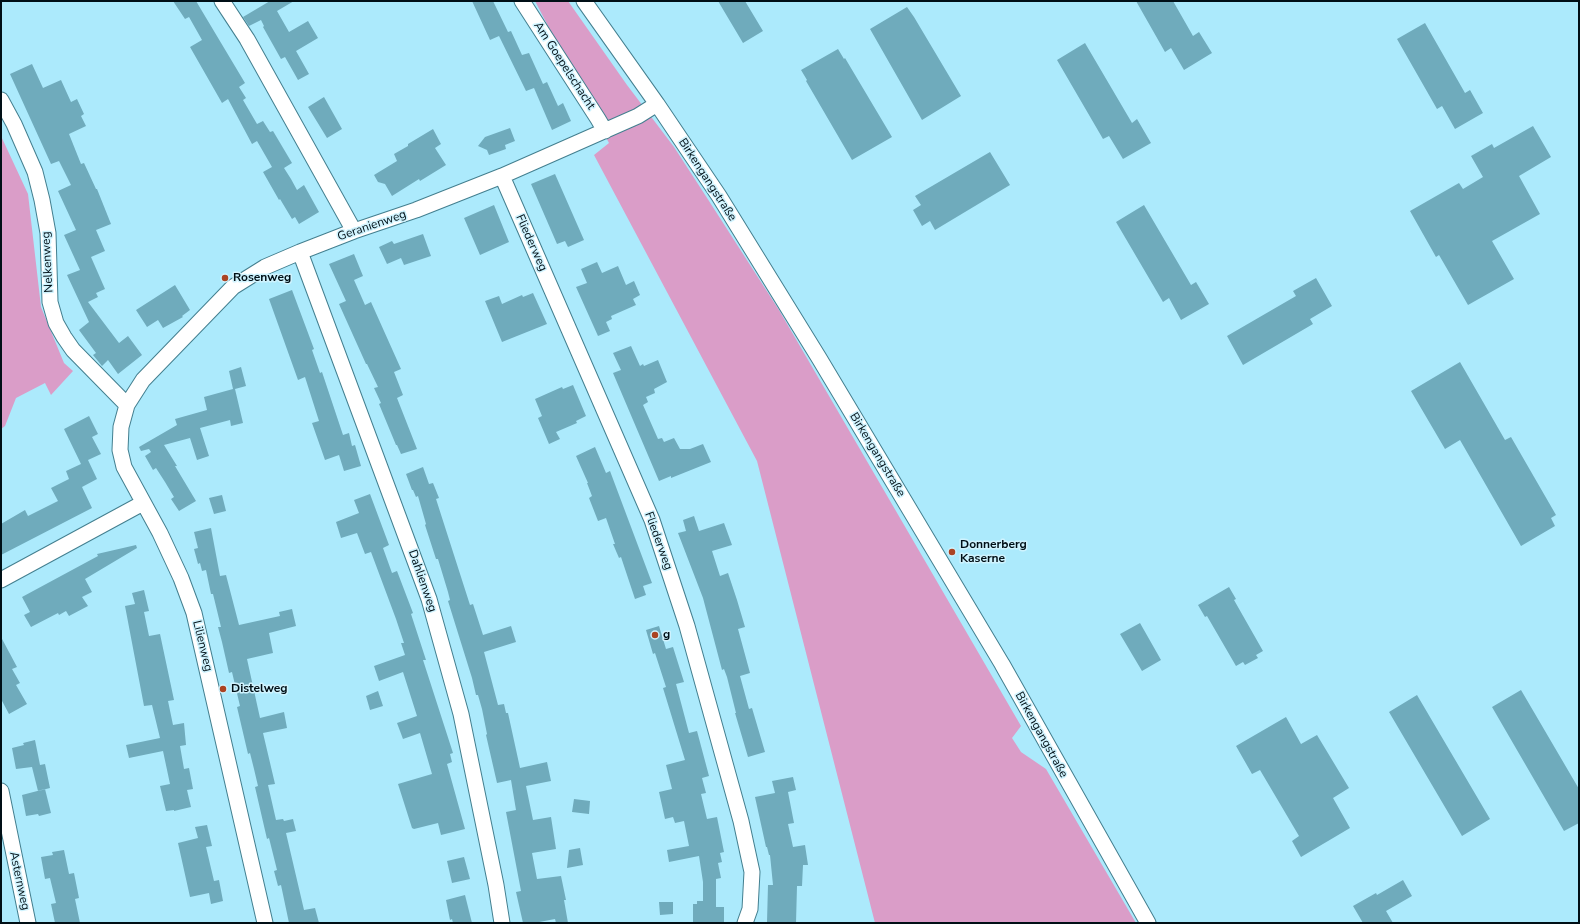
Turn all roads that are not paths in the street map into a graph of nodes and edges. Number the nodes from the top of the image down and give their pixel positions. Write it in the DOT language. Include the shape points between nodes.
graph roads {
  1 [pos="222,1"];
  2 [pos="522,1"];
  3 [pos="584,1"];
  4 [pos="1,100"];
  5 [pos="657,104"];
  6 [pos="605,131"];
  7 [pos="502,176"];
  8 [pos="354,231"];
  9 [pos="300,252"];
  10 [pos="127,404"];
  11 [pos="143,503"];
  12 [pos="1,580"];
  13 [pos="1,791"];
  14 [pos="28,923"];
  15 [pos="265,923"];
  16 [pos="502,923"];
  17 [pos="745,923"];
  18 [pos="1148,923"];
  1 -- 8 [label="street" via="247,39"];
  2 -- 6 [label="street, Am Goepelschacht"];
  3 -- 5 [label="street, Birkengangstraße"];
  4 -- 10 [label="street, Nelkenweg" via="35,172 42,200 48,233 50,302 56,323 73,350"];
  5 -- 6 [label="street, Geranienweg"];
  5 -- 18 [label="street, Birkengangstraße" via="741,232 916,519"];
  6 -- 7 [label="street, Geranienweg"];
  7 -- 8 [label="street, Geranienweg"];
  7 -- 17 [label="street, Fliederweg" via="652,520 688,626 752,872 750,909"];
  8 -- 9 [label="street, Geranienweg"];
  9 -- 10 [label="street, Geranienweg" via="265,267 233,287 143,380"];
  9 -- 16 [label="street, Dahlienweg" via="429,599 461,714"];
  10 -- 11 [label="street, Lilienweg" via="121,426 120,450 124,467"];
  11 -- 12 [label="street"];
  11 -- 15 [label="street, Lilienweg" via="181,578 194,613"];
  13 -- 14 [label="street, Asternweg"];
}
